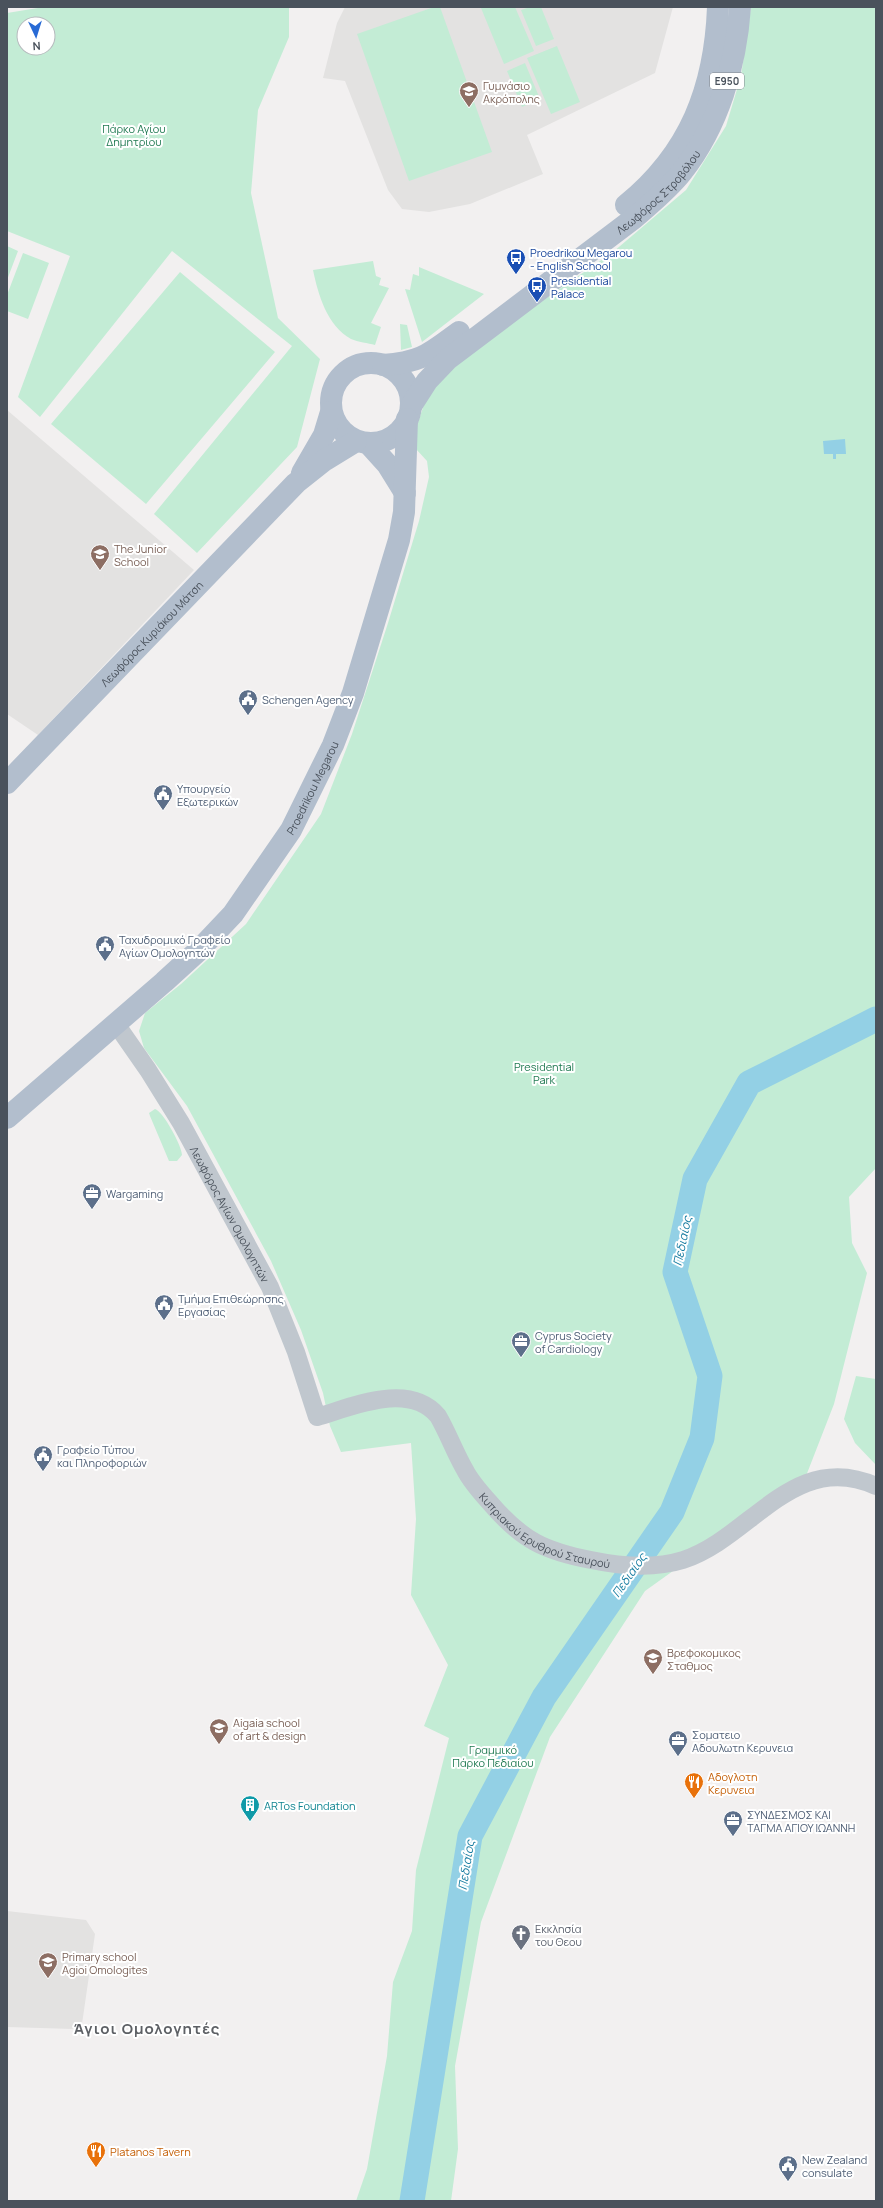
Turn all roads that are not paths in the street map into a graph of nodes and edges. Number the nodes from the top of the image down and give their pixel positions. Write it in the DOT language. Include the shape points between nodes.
graph roads {
  1 [pos="718,7"];
  2 [pos="740,7"];
  3 [pos="383,365"];
  4 [pos="331,412"];
  5 [pos="409,413"];
  6 [pos="362,442"];
  7 [pos="296,483"];
  8 [pos="404,493"];
  9 [pos="7,783"];
  10 [pos="116,1024"];
  11 [pos="7,1118"];
  12 [pos="317,1417"];
  13 [pos="876,1486"];
  1 -- 3 [label="main road, Λεωφόρος Στροβόλου / E950" via="713,58 706,91 680,148 660,173 640,194 435,350 412,362"];
  2 -- 5 [label="main road, Λεωφόρος Στροβόλου / E950" via="733,61 723,96 698,150 681,173 662,194 633,219 448,359 426,381"];
  3 -- 4 [label="main road" via="362,364 343,374 332,392"];
  3 -- 5 [label="main road" via="396,373 406,384"];
  4 -- 6 [label="main road" via="343,432"];
  4 -- 7 [label="main road, Λεωφόρος Κυριάκου Μάτση" via="324,435"];
  5 -- 6 [label="main road" via="393,436 385,440"];
  5 -- 8 [label="main road, Proedrikou Megarou / E950"];
  6 -- 7 [label="main road, Λεωφόρος Κυριάκου Μάτση" via="326,460"];
  6 -- 8 [label="main road" via="387,464"];
  7 -- 9 [label="main road, Λεωφόρος Κυριάκου Μάτση"];
  8 -- 10 [label="main road, Proedrikou Megarou / E950" via="404,512 399,540 353,693 333,745 291,830 224,924"];
  10 -- 11 [label="main road, E950"];
  10 -- 12 [label="street, Λεωφόρος Αγίων Ομολογητών" via="181,1123 270,1287 296,1352"];
  12 -- 13 [label="street, Κυπριακού Ερυθρού Σταυρού" via="383,1399 400,1397 417,1401 438,1416 465,1471 491,1504 521,1534 546,1549 614,1565 657,1564 683,1560 716,1545 773,1500 798,1486 839,1477 862,1480"];
}
